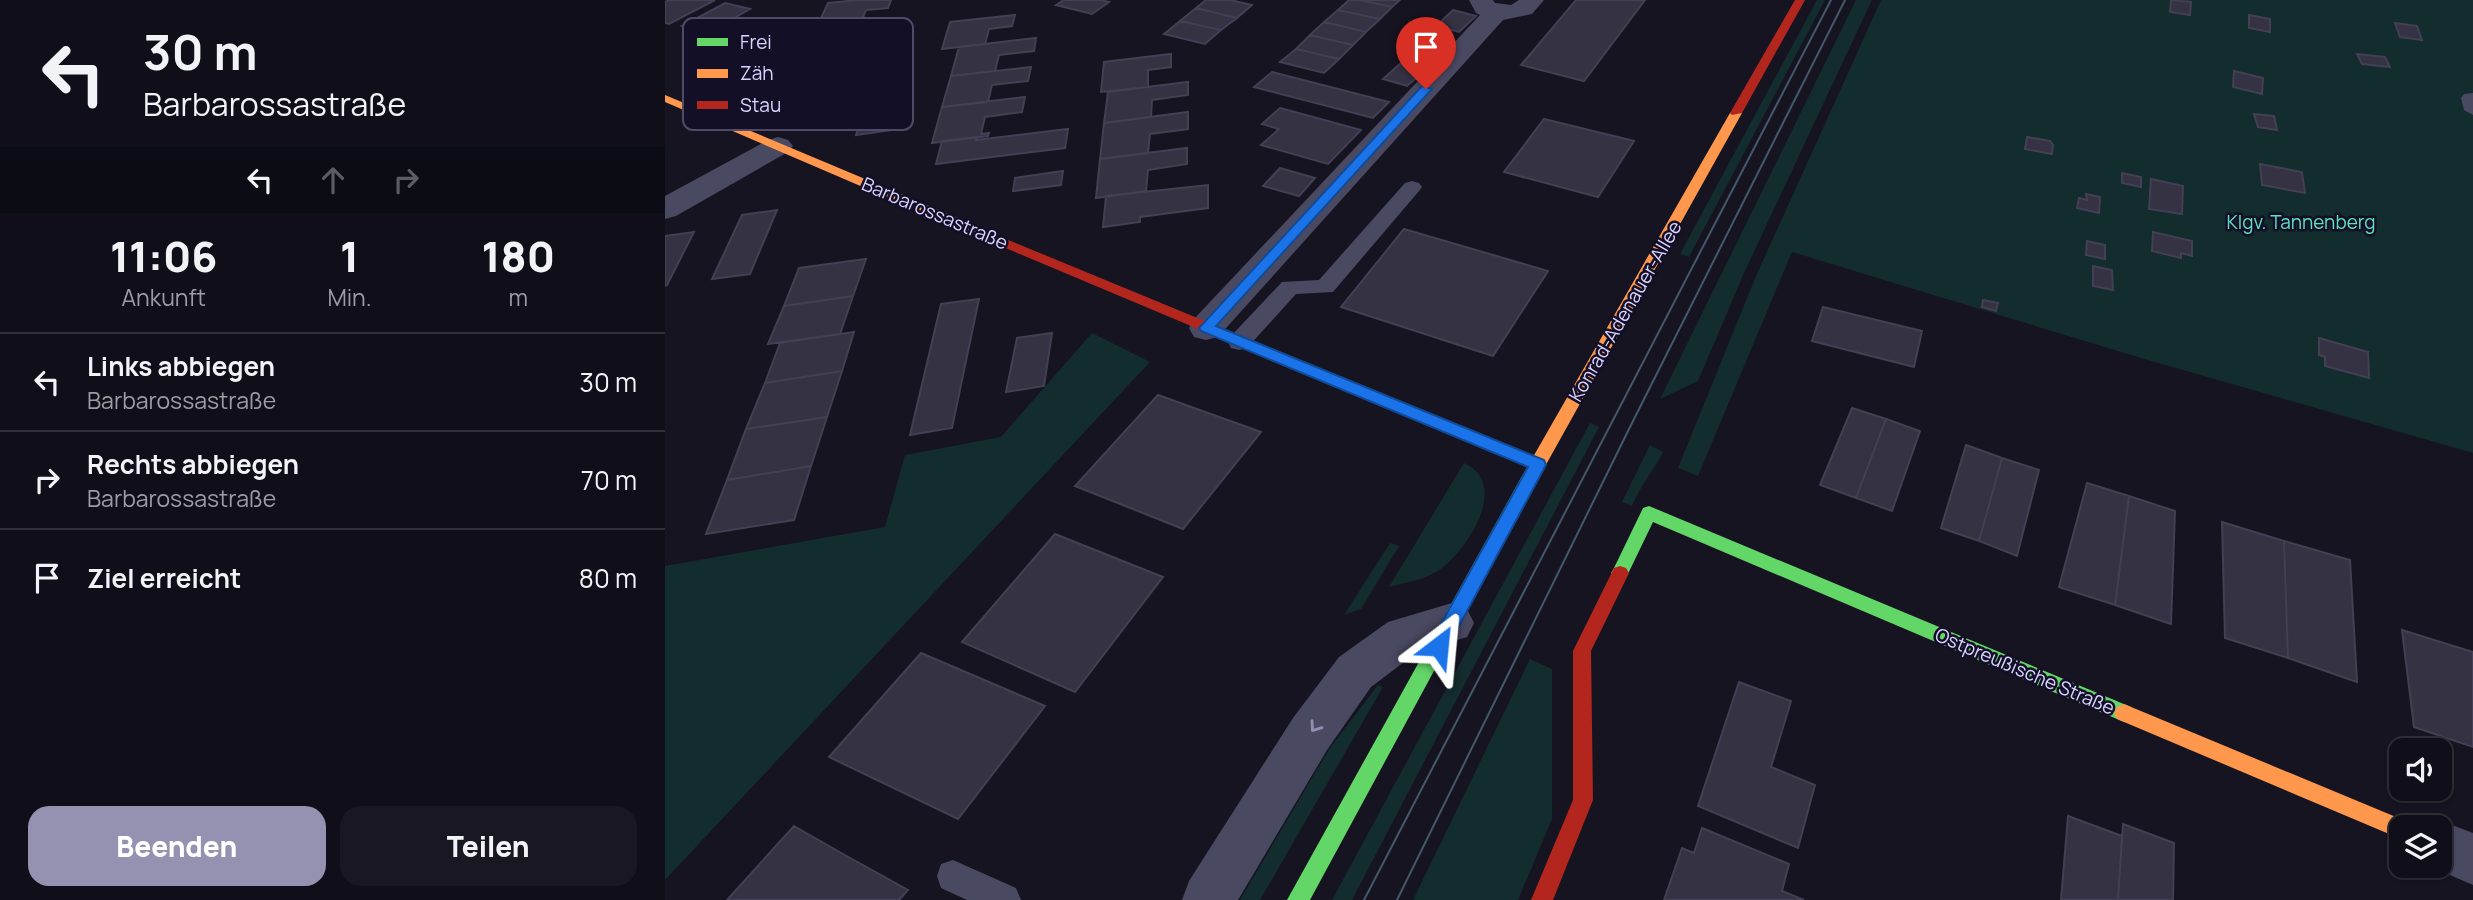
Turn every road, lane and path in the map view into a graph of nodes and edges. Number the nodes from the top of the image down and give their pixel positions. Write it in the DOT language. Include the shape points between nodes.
graph roads {
  1 [pos="1532,0"];
  2 [pos="1800,0"];
  3 [pos="1489,6"];
  4 [pos="665,98"];
  5 [pos="683,106"];
  6 [pos="740,130"];
  7 [pos="778,146"];
  8 [pos="1412,187"];
  9 [pos="665,209"];
  10 [pos="1206,328"];
  11 [pos="1239,342"];
  12 [pos="1538,465"];
  13 [pos="1451,623"];
  14 [pos="2389,824"];
  15 [pos="2452,850"];
  16 [pos="2473,859"];
  17 [pos="953,876"];
  18 [pos="1004,900"];
  19 [pos="1208,900"];
  20 [pos="1298,900"];
  21 [pos="1542,900"];
  1 -- 3 [label="street" via="1523,9"];
  2 -- 12 [label="street, Konrad-Adenauer-Allee"];
  3 -- 10 [label="street"];
  4 -- 5 [label="street, Barbarossastraße"];
  6 -- 7 [label="street, Barbarossastraße"];
  7 -- 9 [label="street"];
  7 -- 10 [label="street, Barbarossastraße"];
  8 -- 11 [label="lane" via="1325,287 1290,287"];
  10 -- 11 [label="street, Barbarossastraße"];
  11 -- 12 [label="street, Barbarossastraße"];
  12 -- 13 [label="street, Konrad-Adenauer-Allee"];
  13 -- 19 [label="street, one-way" via="1404,636 1355,672 1310,734"];
  13 -- 20 [label="street, Konrad-Adenauer-Allee"];
  14 -- 21 [label="street, Ostpreußische Straße" via="1649,513 1582,651 1583,800"];
  15 -- 16 [label="street"];
  17 -- 18 [label="lane"];
}
